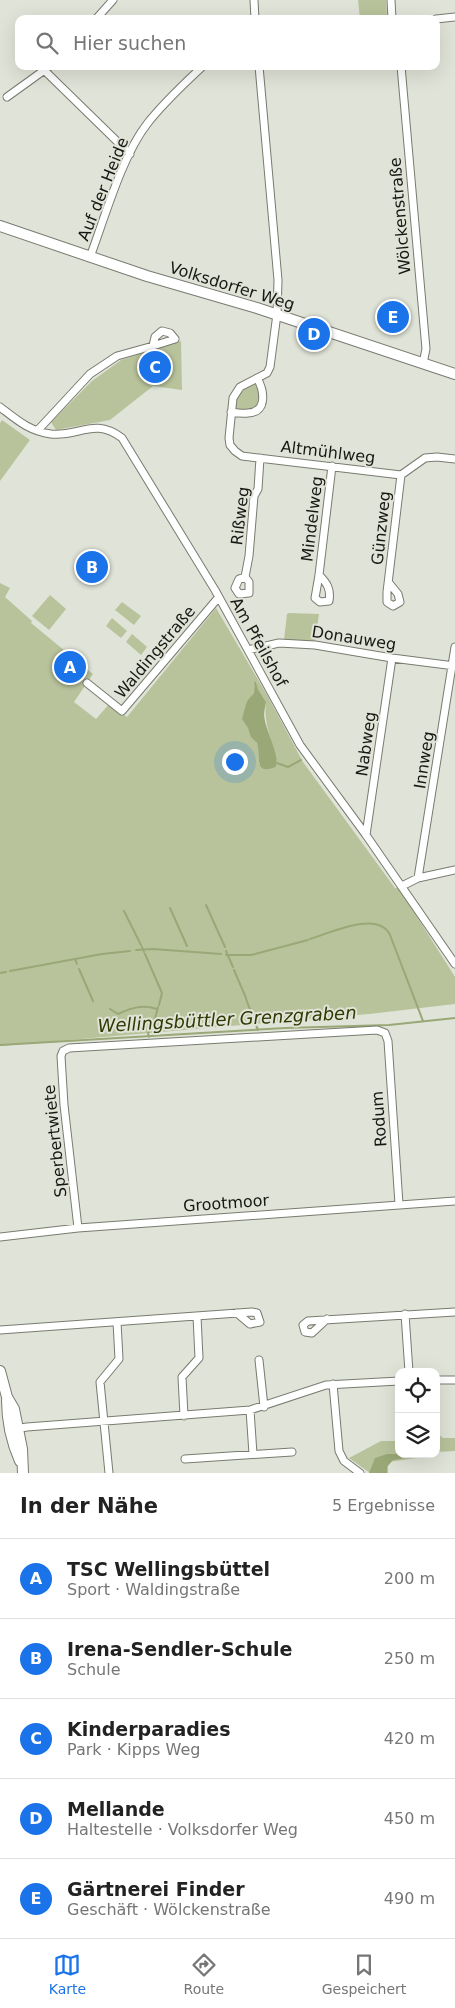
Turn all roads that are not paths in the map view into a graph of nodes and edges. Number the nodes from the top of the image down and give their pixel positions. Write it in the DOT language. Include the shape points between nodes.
graph roads {
  1 [pos="113,0"];
  2 [pos="254,0"];
  3 [pos="391,0"];
  4 [pos="100,15"];
  5 [pos="255,15"];
  6 [pos="392,15"];
  7 [pos="455,17"];
  8 [pos="440,19"];
  9 [pos="45,70"];
  10 [pos="50,70"];
  11 [pos="199,70"];
  12 [pos="259,70"];
  13 [pos="401,70"];
  14 [pos="7,97"];
  15 [pos="130,154"];
  16 [pos="0,226"];
  17 [pos="90,257"];
  18 [pos="277,314"];
  19 [pos="153,346"];
  20 [pos="423,363"];
  21 [pos="455,374"];
  22 [pos="257,378"];
  23 [pos="0,407"];
  24 [pos="231,412"];
  25 [pos="38,430"];
  26 [pos="260,458"];
  27 [pos="455,459"];
  28 [pos="332,466"];
  29 [pos="401,475"];
  30 [pos="319,575"];
  31 [pos="245,577"];
  32 [pos="389,583"];
  33 [pos="218,598"];
  34 [pos="455,646"];
  35 [pos="248,650"];
  36 [pos="392,658"];
  37 [pos="454,666"];
  38 [pos="87,683"];
  39 [pos="366,835"];
  40 [pos="455,870"];
  41 [pos="418,878"];
  42 [pos="402,886"];
  43 [pos="455,964"];
  44 [pos="385,1033"];
  45 [pos="455,1201"];
  46 [pos="399,1204"];
  47 [pos="78,1228"];
  48 [pos="0,1236"];
  49 [pos="455,1312"];
  50 [pos="237,1313"];
  51 [pos="406,1314"];
  52 [pos="197,1316"];
  53 [pos="327,1320"];
  54 [pos="116,1322"];
  55 [pos="0,1330"];
  56 [pos="259,1360"];
  57 [pos="408,1368"];
  58 [pos="0,1371"];
  59 [pos="440,1380"];
  60 [pos="455,1380"];
  61 [pos="395,1381"];
  62 [pos="333,1384"];
  63 [pos="264,1407"];
  64 [pos="250,1410"];
  65 [pos="184,1416"];
  66 [pos="104,1422"];
  67 [pos="14,1429"];
  68 [pos="292,1452"];
  69 [pos="253,1454"];
  70 [pos="185,1459"];
  71 [pos="23,1469"];
  72 [pos="109,1473"];
  73 [pos="360,1473"];
  1 -- 4 [label="street"];
  2 -- 5 [label="street"];
  3 -- 6 [label="street"];
  7 -- 8 [label="street"];
  9 -- 14 [label="street"];
  10 -- 15 [label="street"];
  11 -- 15 [label="street, Auf der Heide" via="146,125"];
  12 -- 18 [label="street, Altmühlweg" via="278,280"];
  13 -- 20 [label="street, Wölckenstraße" via="426,349"];
  15 -- 17 [label="street, Auf der Heide"];
  16 -- 17 [label="street, Volksdorfer Weg"];
  17 -- 18 [label="street, Volksdorfer Weg"];
  18 -- 20 [label="street, Volksdorfer Weg"];
  18 -- 22 [label="street, Altmühlweg" via="270,367"];
  19 -- 25 [label="street" via="117,356 90,374"];
  20 -- 21 [label="street, Volksdorfer Weg"];
  22 -- 24 [label="street, Altmühlweg" via="240,387 232,398"];
  22 -- 24 [label="street" via="264,390 261,407 250,413"];
  23 -- 25 [label="street, Am Pfeilshof" via="26,427"];
  24 -- 26 [label="street, Altmühlweg" via="230,445 242,456"];
  25 -- 33 [label="street, Am Pfeilshof" via="52,434 101,427 122,438"];
  26 -- 28 [label="street, Altmühlweg"];
  26 -- 31 [label="street, Rißweg"];
  27 -- 29 [label="street" via="425,458"];
  28 -- 29 [label="street, Altmühlweg"];
  28 -- 30 [label="street, Mindelweg"];
  29 -- 32 [label="street, Günzweg"];
  33 -- 35 [label="street, Am Pfeilshof"];
  33 -- 38 [label="street, Waldingstraße" via="122,711"];
  34 -- 37 [label="street, Innweg"];
  35 -- 36 [label="street, Donauweg" via="279,643 316,645"];
  35 -- 39 [label="street, Am Pfeilshof" via="300,745"];
  36 -- 37 [label="street, Donauweg"];
  36 -- 39 [label="street, Nabweg"];
  37 -- 41 [label="street, Innweg"];
  39 -- 42 [label="street, Am Pfeilshof"];
  40 -- 41 [label="street"];
  41 -- 42 [label="street"];
  42 -- 43 [label="street, Am Pfeilshof"];
  44 -- 46 [label="street, Rodum"];
  44 -- 47 [label="street, Sperbertwiete" via="376,1030 256,1035 63,1051 64,1105"];
  45 -- 46 [label="street, Grootmoor"];
  46 -- 47 [label="street, Grootmoor"];
  47 -- 48 [label="street, Grootmoor"];
  49 -- 51 [label="street"];
  50 -- 52 [label="street"];
  51 -- 53 [label="street"];
  51 -- 57 [label="street"];
  52 -- 54 [label="street"];
  52 -- 65 [label="street" via="199,1358 182,1377"];
  54 -- 55 [label="street"];
  54 -- 66 [label="street" via="119,1359 100,1382"];
  56 -- 63 [label="street"];
  58 -- 67 [label="street" via="7,1411"];
  59 -- 60 [label="street"];
  61 -- 62 [label="street"];
  62 -- 63 [label="street" via="312,1388"];
  62 -- 73 [label="street" via="340,1451 344,1461"];
  63 -- 64 [label="street"];
  64 -- 65 [label="street"];
  64 -- 69 [label="street"];
  65 -- 66 [label="street"];
  66 -- 67 [label="street"];
  66 -- 72 [label="street"];
  67 -- 71 [label="street" via="16,1450"];
  68 -- 69 [label="street"];
  69 -- 70 [label="street"];
}
